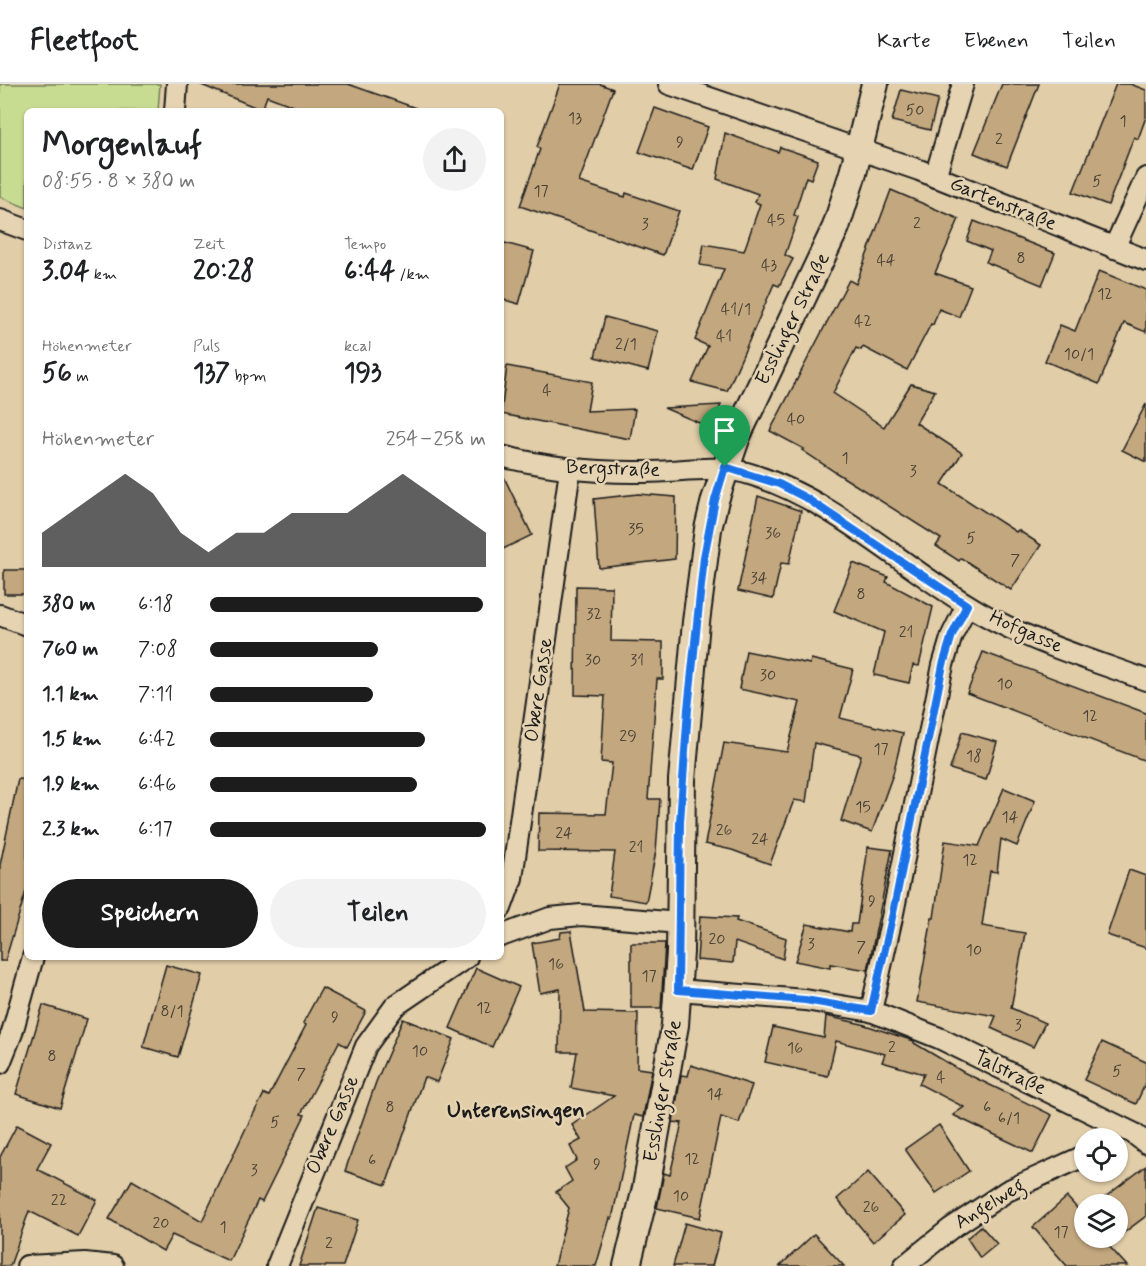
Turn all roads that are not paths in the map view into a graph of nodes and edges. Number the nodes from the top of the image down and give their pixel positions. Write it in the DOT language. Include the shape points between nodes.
graph roads {
  1 [pos="177,84"];
  2 [pos="669,84"];
  3 [pos="875,84"];
  4 [pos="963,84"];
  5 [pos="175,108"];
  6 [pos="859,151"];
  7 [pos="935,177"];
  8 [pos="1146,178"];
  9 [pos="0,220"];
  10 [pos="24,229"];
  11 [pos="1114,248"];
  12 [pos="1146,260"];
  13 [pos="504,457"];
  14 [pos="725,467"];
  15 [pos="570,470"];
  16 [pos="967,605"];
  17 [pos="0,615"];
  18 [pos="24,624"];
  19 [pos="1146,680"];
  20 [pos="504,900"];
  21 [pos="680,923"];
  22 [pos="504,935"];
  23 [pos="32,960"];
  24 [pos="463,960"];
  25 [pos="678,990"];
  26 [pos="871,1011"];
  27 [pos="6,1029"];
  28 [pos="0,1064"];
  29 [pos="1136,1136"];
  30 [pos="1074,1161"];
  31 [pos="27,1266"];
  32 [pos="113,1266"];
  33 [pos="277,1266"];
  34 [pos="627,1266"];
  35 [pos="904,1266"];
  1 -- 5 [label="street"];
  2 -- 6 [label="street, Gartenstraße"];
  3 -- 6 [label="street, Esslinger Straße"];
  4 -- 7 [label="street"];
  6 -- 7 [label="street, Gartenstraße"];
  6 -- 14 [label="street, Esslinger Straße" via="832,236"];
  7 -- 11 [label="street, Gartenstraße"];
  8 -- 11 [label="street"];
  9 -- 10 [label="street"];
  11 -- 12 [label="street, Gartenstraße"];
  13 -- 15 [label="street, Bergstraße"];
  14 -- 15 [label="street, Bergstraße" via="648,472"];
  14 -- 16 [label="street, Hofgasse" via="806,498"];
  14 -- 21 [label="street, Esslinger Straße" via="708,529 697,613 680,811"];
  15 -- 20 [label="street, Obere Gasse" via="512,878"];
  16 -- 19 [label="street, Hofgasse" via="1023,633"];
  16 -- 26 [label="street" via="943,665"];
  17 -- 18 [label="street"];
  21 -- 22 [label="street" via="581,915 550,918"];
  21 -- 25 [label="street, Esslinger Straße"];
  23 -- 27 [label="street"];
  24 -- 33 [label="street, Obere Gasse" via="394,1006 366,1046"];
  25 -- 26 [label="street, Talstraße" via="805,1000"];
  25 -- 34 [label="street, Esslinger Straße" via="662,1103"];
  26 -- 29 [label="street, Talstraße" via="939,1038"];
  27 -- 28 [label="street"];
  30 -- 35 [label="street, Angelweg" via="1007,1191"];
  31 -- 32 [label="street"];
}
